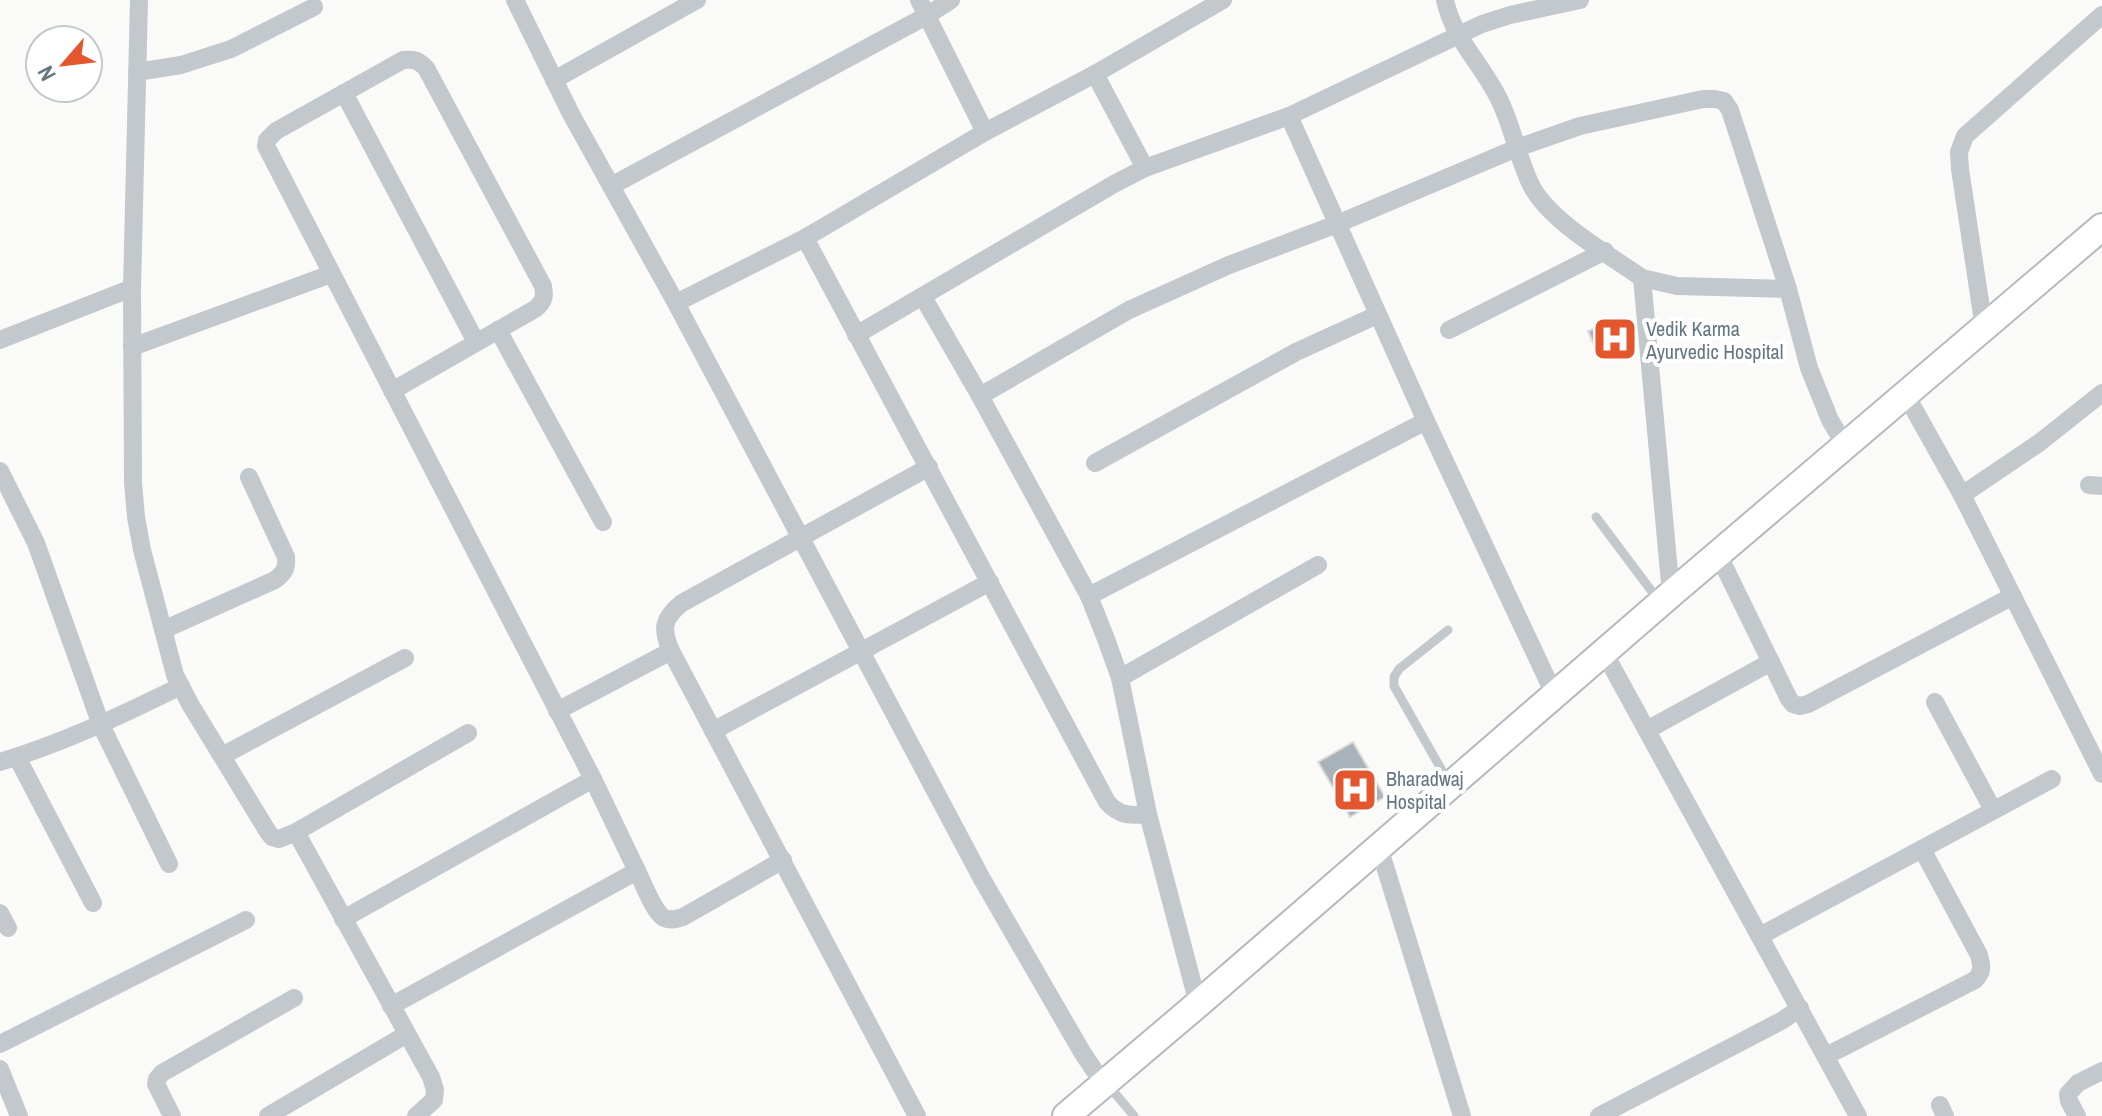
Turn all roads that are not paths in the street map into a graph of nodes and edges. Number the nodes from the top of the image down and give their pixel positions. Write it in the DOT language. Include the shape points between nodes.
graph roads {
  1 [pos="139,0"];
  2 [pos="515,0"];
  3 [pos="697,0"];
  4 [pos="951,0"];
  5 [pos="1223,0"];
  6 [pos="1445,0"];
  7 [pos="1580,0"];
  8 [pos="314,7"];
  9 [pos="924,8"];
  10 [pos="2102,15"];
  11 [pos="1457,35"];
  12 [pos="137,72"];
  13 [pos="1095,74"];
  14 [pos="554,80"];
  15 [pos="344,93"];
  16 [pos="1289,116"];
  17 [pos="985,132"];
  18 [pos="1517,148"];
  19 [pos="1145,168"];
  20 [pos="611,186"];
  21 [pos="1337,224"];
  22 [pos="2102,227"];
  23 [pos="805,238"];
  24 [pos="1605,251"];
  25 [pos="331,274"];
  26 [pos="1642,278"];
  27 [pos="132,288"];
  28 [pos="1788,289"];
  29 [pos="923,297"];
  30 [pos="676,303"];
  31 [pos="1377,315"];
  32 [pos="1984,328"];
  33 [pos="498,330"];
  34 [pos="1449,330"];
  35 [pos="856,335"];
  36 [pos="0,340"];
  37 [pos="476,342"];
  38 [pos="132,347"];
  39 [pos="392,391"];
  40 [pos="2102,393"];
  41 [pos="1906,395"];
  42 [pos="980,396"];
  43 [pos="1426,421"];
  44 [pos="1846,447"];
  45 [pos="1095,463"];
  46 [pos="929,467"];
  47 [pos="0,471"];
  48 [pos="249,477"];
  49 [pos="1962,495"];
  50 [pos="1596,517"];
  51 [pos="603,522"];
  52 [pos="801,536"];
  53 [pos="1719,556"];
  54 [pos="1318,565"];
  55 [pos="990,582"];
  56 [pos="1089,596"];
  57 [pos="2013,596"];
  58 [pos="1666,599"];
  59 [pos="163,630"];
  60 [pos="1448,630"];
  61 [pos="671,651"];
  62 [pos="861,651"];
  63 [pos="1605,654"];
  64 [pos="405,658"];
  65 [pos="1771,662"];
  66 [pos="1120,678"];
  67 [pos="181,686"];
  68 [pos="1555,696"];
  69 [pos="1935,702"];
  70 [pos="557,711"];
  71 [pos="101,725"];
  72 [pos="1647,730"];
  73 [pos="713,731"];
  74 [pos="468,733"];
  75 [pos="222,756"];
  76 [pos="8,760"];
  77 [pos="2100,768"];
  78 [pos="593,779"];
  79 [pos="2052,779"];
  80 [pos="1451,786"];
  81 [pos="1993,810"];
  82 [pos="1148,814"];
  83 [pos="296,832"];
  84 [pos="1379,847"];
  85 [pos="1922,849"];
  86 [pos="783,860"];
  87 [pos="169,864"];
  88 [pos="637,871"];
  89 [pos="93,903"];
  90 [pos="343,919"];
  91 [pos="246,920"];
  92 [pos="1760,936"];
  93 [pos="294,998"];
  94 [pos="1198,1004"];
  95 [pos="391,1006"];
  96 [pos="1800,1008"];
  97 [pos="407,1034"];
  98 [pos="0,1044"];
  99 [pos="1826,1056"];
  100 [pos="0,1069"];
  101 [pos="2102,1071"];
  102 [pos="1106,1082"];
  103 [pos="19,1116"];
  104 [pos="172,1116"];
  105 [pos="268,1116"];
  106 [pos="416,1116"];
  107 [pos="917,1116"];
  108 [pos="1066,1116"];
  109 [pos="1134,1116"];
  110 [pos="1462,1116"];
  111 [pos="1599,1116"];
  112 [pos="1858,1116"];
  113 [pos="2077,1116"];
  1 -- 12 [label="street"];
  2 -- 14 [label="street"];
  3 -- 14 [label="street"];
  4 -- 9 [label="street"];
  5 -- 13 [label="street"];
  6 -- 11 [label="street"];
  7 -- 11 [label="street" via="1497,19"];
  8 -- 12 [label="street" via="231,49"];
  9 -- 17 [label="street"];
  9 -- 20 [label="street"];
  10 -- 32 [label="street" via="1965,136 1960,169"];
  11 -- 16 [label="street"];
  11 -- 18 [label="street" via="1499,98"];
  12 -- 27 [label="street"];
  13 -- 17 [label="street"];
  13 -- 19 [label="street"];
  14 -- 20 [label="street"];
  15 -- 25 [label="street" via="276,131 266,146"];
  15 -- 33 [label="street" via="403,60 419,61 426,68 543,286 542,303"];
  15 -- 37 [label="street"];
  16 -- 19 [label="street"];
  16 -- 21 [label="street"];
  17 -- 23 [label="street"];
  18 -- 21 [label="street"];
  18 -- 24 [label="street" via="1540,202"];
  18 -- 28 [label="street" via="1580,126 1703,99 1724,101"];
  19 -- 29 [label="street"];
  20 -- 30 [label="street"];
  21 -- 31 [label="street"];
  21 -- 42 [label="street" via="1129,310"];
  22 -- 32 [label="main road"];
  23 -- 30 [label="street"];
  23 -- 35 [label="street"];
  24 -- 26 [label="street"];
  24 -- 34 [label="street"];
  25 -- 38 [label="street"];
  25 -- 39 [label="street"];
  26 -- 28 [label="street" via="1677,286"];
  26 -- 58 [label="street"];
  27 -- 36 [label="street"];
  27 -- 38 [label="street"];
  28 -- 44 [label="street" via="1820,398"];
  29 -- 35 [label="street"];
  29 -- 42 [label="street"];
  30 -- 52 [label="street"];
  31 -- 43 [label="street"];
  31 -- 45 [label="street" via="1296,352"];
  32 -- 41 [label="main road"];
  33 -- 37 [label="street"];
  33 -- 51 [label="street"];
  35 -- 46 [label="street"];
  37 -- 39 [label="street"];
  38 -- 59 [label="street" via="136,517"];
  39 -- 70 [label="street"];
  40 -- 49 [label="street"];
  41 -- 44 [label="main road"];
  41 -- 49 [label="street"];
  42 -- 56 [label="street"];
  43 -- 56 [label="street"];
  43 -- 68 [label="street"];
  44 -- 53 [label="main road"];
  46 -- 52 [label="street"];
  46 -- 55 [label="street"];
  47 -- 71 [label="street" via="36,543"];
  48 -- 59 [label="street" via="287,567 275,580"];
  49 -- 57 [label="street"];
  50 -- 58 [label="lane"];
  52 -- 61 [label="street" via="672,611 664,629"];
  52 -- 62 [label="street"];
  53 -- 58 [label="main road"];
  53 -- 65 [label="street"];
  54 -- 66 [label="street"];
  55 -- 62 [label="street"];
  55 -- 82 [label="street" via="1107,802 1123,814"];
  56 -- 66 [label="street"];
  57 -- 65 [label="street" via="1808,704 1793,704"];
  57 -- 77 [label="street"];
  58 -- 63 [label="main road"];
  59 -- 67 [label="street"];
  60 -- 80 [label="lane" via="1399,669 1394,686"];
  61 -- 70 [label="street"];
  61 -- 73 [label="street"];
  62 -- 73 [label="street"];
  62 -- 102 [label="street" via="982,879 1082,1052"];
  63 -- 68 [label="main road"];
  63 -- 72 [label="street"];
  64 -- 75 [label="street"];
  65 -- 72 [label="street"];
  66 -- 82 [label="street"];
  67 -- 71 [label="street"];
  67 -- 75 [label="street"];
  68 -- 80 [label="main road"];
  69 -- 81 [label="street"];
  70 -- 78 [label="street"];
  71 -- 76 [label="street"];
  71 -- 87 [label="street"];
  72 -- 92 [label="street"];
  73 -- 86 [label="street"];
  74 -- 83 [label="street"];
  75 -- 83 [label="street" via="272,837"];
  76 -- 89 [label="street"];
  78 -- 88 [label="street"];
  78 -- 90 [label="street"];
  79 -- 81 [label="street"];
  80 -- 84 [label="main road"];
  81 -- 85 [label="street"];
  82 -- 94 [label="street"];
  83 -- 90 [label="street"];
  84 -- 94 [label="main road"];
  84 -- 110 [label="street"];
  85 -- 92 [label="street"];
  85 -- 99 [label="street" via="1979,955 1981,975"];
  86 -- 88 [label="street" via="673,920 658,913"];
  86 -- 107 [label="street"];
  88 -- 95 [label="street"];
  90 -- 95 [label="street"];
  91 -- 98 [label="street"];
  92 -- 96 [label="street"];
  93 -- 104 [label="street" via="162,1073 156,1084"];
  94 -- 102 [label="main road"];
  95 -- 97 [label="street"];
  96 -- 99 [label="street"];
  96 -- 111 [label="street"];
  97 -- 105 [label="street"];
  97 -- 106 [label="street" via="435,1090 434,1100"];
  99 -- 112 [label="street"];
  100 -- 103 [label="street"];
  101 -- 113 [label="street" via="2071,1088 2069,1101"];
  102 -- 108 [label="main road"];
  102 -- 109 [label="lane"];
}
